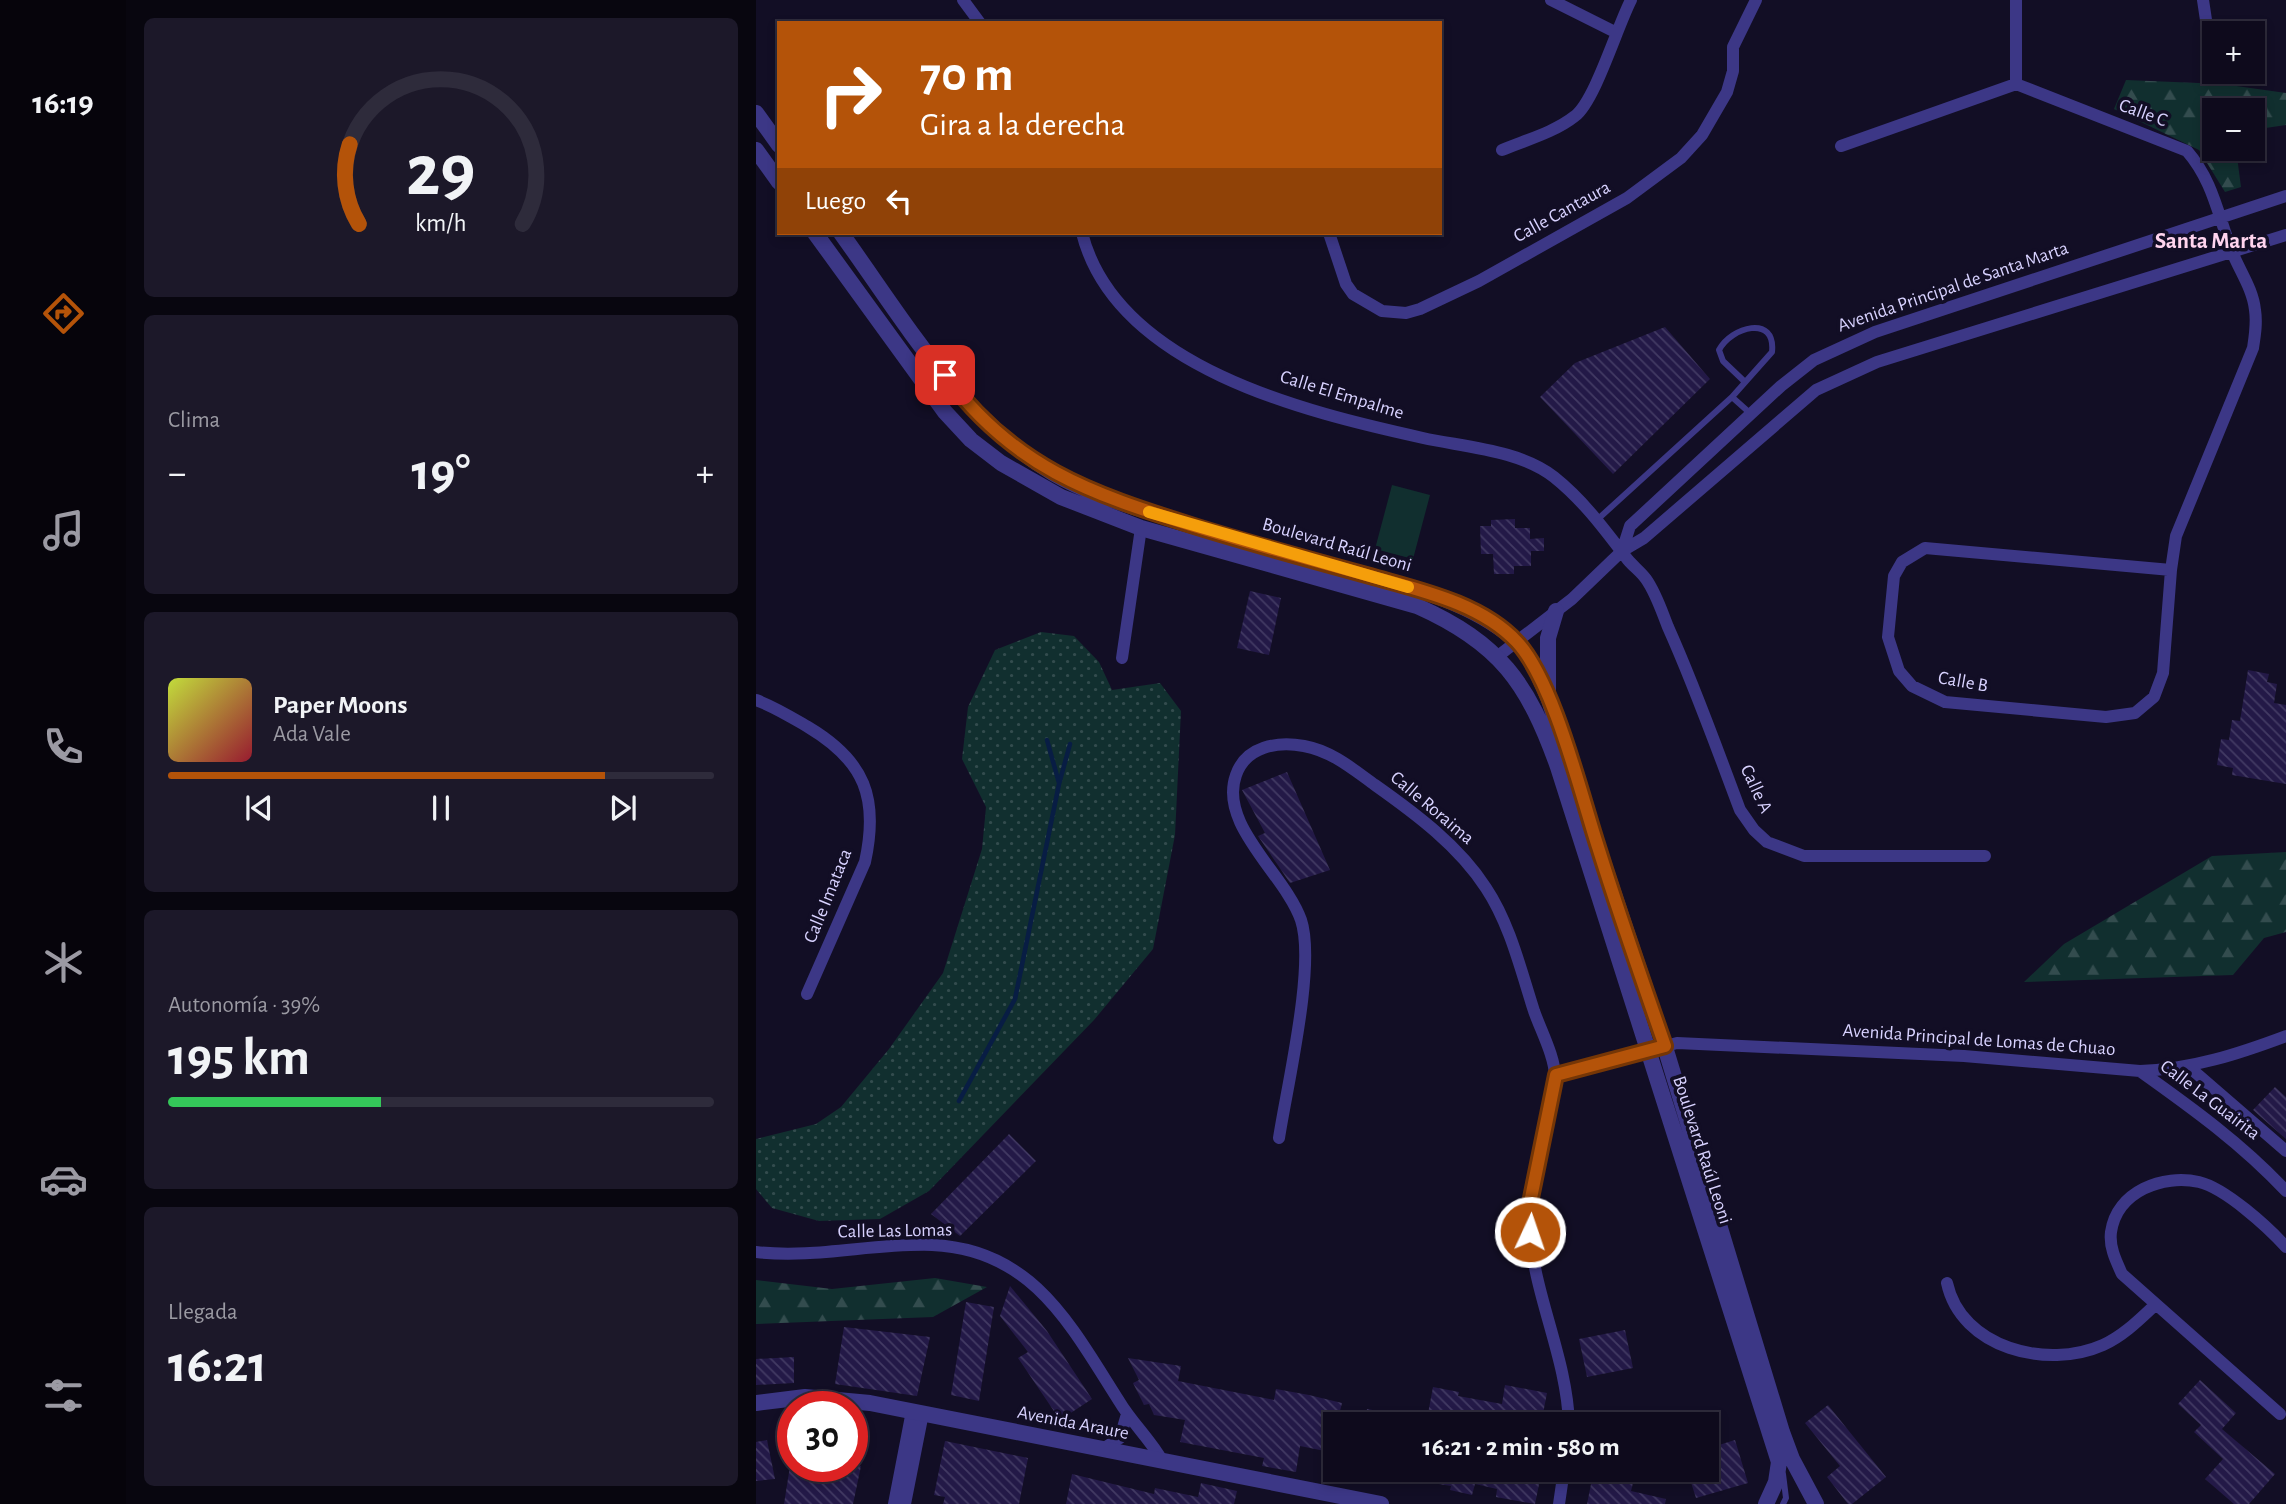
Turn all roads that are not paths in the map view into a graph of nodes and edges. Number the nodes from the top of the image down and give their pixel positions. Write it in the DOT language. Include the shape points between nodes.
graph roads {
  1 [pos="963,0"];
  2 [pos="1551,0"];
  3 [pos="1631,0"];
  4 [pos="1756,0"];
  5 [pos="2016,0"];
  6 [pos="2203,0"];
  7 [pos="2206,20"];
  8 [pos="979,21"];
  9 [pos="1615,32"];
  10 [pos="2016,84"];
  11 [pos="756,113"];
  12 [pos="777,142"];
  13 [pos="1841,146"];
  14 [pos="756,150"];
  15 [pos="1502,150"];
  16 [pos="777,179"];
  17 [pos="2286,195"];
  18 [pos="2221,216"];
  19 [pos="817,235"];
  20 [pos="842,235"];
  21 [pos="1083,235"];
  22 [pos="1330,235"];
  23 [pos="2286,235"];
  24 [pos="2232,252"];
  25 [pos="1745,382"];
  26 [pos="1732,397"];
  27 [pos="1751,414"];
  28 [pos="1598,519"];
  29 [pos="1140,528"];
  30 [pos="1622,551"];
  31 [pos="2171,569"];
  32 [pos="1556,611"];
  33 [pos="1516,640"];
  34 [pos="1498,656"];
  35 [pos="1122,659"];
  36 [pos="1548,697"];
  37 [pos="756,700"];
  38 [pos="1985,856"];
  39 [pos="807,994"];
  40 [pos="2286,1036"];
  41 [pos="1665,1046"];
  42 [pos="1648,1051"];
  43 [pos="2189,1066"];
  44 [pos="2140,1071"];
  45 [pos="1556,1075"];
  46 [pos="1279,1138"];
  47 [pos="2286,1151"];
  48 [pos="2286,1191"];
  49 [pos="2286,1247"];
  50 [pos="756,1252"];
  51 [pos="1947,1283"];
  52 [pos="2155,1305"];
  53 [pos="756,1403"];
  54 [pos="917,1412"];
  55 [pos="1567,1412"];
  56 [pos="1127,1413"];
  57 [pos="2280,1413"];
  58 [pos="1100,1450"];
  59 [pos="1163,1462"];
  60 [pos="1779,1462"];
  61 [pos="1562,1482"];
  62 [pos="894,1504"];
  63 [pos="905,1504"];
  64 [pos="1381,1504"];
  65 [pos="1559,1504"];
  66 [pos="1766,1504"];
  67 [pos="1783,1504"];
  68 [pos="1816,1504"];
  1 -- 8 [label="street"];
  2 -- 9 [label="street"];
  3 -- 9 [label="street"];
  4 -- 22 [label="street, Calle Cantaura" via="1733,47 1727,92 1702,135 1681,158 1627,198 1479,281 1420,309 1382,311 1353,294 1346,284"];
  5 -- 10 [label="street"];
  6 -- 7 [label="street"];
  9 -- 15 [label="street" via="1578,115"];
  10 -- 13 [label="street"];
  10 -- 18 [label="street, Calle C" via="2187,150 2202,167"];
  11 -- 12 [label="street"];
  14 -- 16 [label="street"];
  17 -- 18 [label="street, Avenida Principal de Santa Marta"];
  18 -- 24 [label="street, Calle C"];
  18 -- 27 [label="street, Avenida Principal de Santa Marta" via="1853,340 1814,360"];
  19 -- 29 [label="street, Boulevard Raúl Leoni" via="945,412 971,440 1061,497"];
  20 -- 33 [label="street, Boulevard Raúl Leoni" via="960,395 1007,441 1052,472 1088,491 1158,514 1420,590 1479,615"];
  21 -- 28 [label="street, Calle El Empalme" via="1096,274 1123,311 1183,355 1287,401 1372,427 1532,465 1552,475"];
  23 -- 24 [label="street, Avenida Principal de Santa Marta"];
  24 -- 30 [label="street, Avenida Principal de Santa Marta" via="1842,376 1796,405 1644,538"];
  24 -- 31 [label="street, Calle B" via="2255,310 2253,348 2176,536"];
  25 -- 25 [label="lane" via="1772,352 1772,341 1759,327 1735,332 1719,350"];
  25 -- 26 [label="lane"];
  26 -- 27 [label="lane"];
  26 -- 28 [label="lane"];
  27 -- 30 [label="street, Avenida Principal de Santa Marta" via="1630,526"];
  28 -- 30 [label="street, Calle El Empalme"];
  29 -- 34 [label="street, Boulevard Raúl Leoni" via="1417,606 1451,621"];
  29 -- 35 [label="street"];
  30 -- 32 [label="street, Avenida Principal de Santa Marta"];
  30 -- 38 [label="street, Calle A" via="1647,581 1740,810 1767,842 1804,856"];
  31 -- 31 [label="street, Calle B" via="1925,548 1902,562 1894,576 1888,637 1893,656 1912,686 1945,702 2106,717 2135,713 2154,697 2163,673"];
  32 -- 33 [label="street, Avenida Principal de Santa Marta"];
  32 -- 36 [label="street" via="1546,653"];
  33 -- 34 [label="street, Avenida Principal de Santa Marta"];
  33 -- 36 [label="street, Boulevard Raúl Leoni"];
  34 -- 42 [label="street, Boulevard Raúl Leoni" via="1533,706 1550,746"];
  36 -- 41 [label="street, Boulevard Raúl Leoni"];
  37 -- 39 [label="street, Calle Imataca" via="832,741 851,760 867,789 870,839 865,862"];
  40 -- 43 [label="street, Avenida Principal de Lomas de Chuao"];
  41 -- 42 [label="street, Avenida Principal de Lomas de Chuao"];
  41 -- 44 [label="street, Avenida Principal de Lomas de Chuao" via="1677,1042 1950,1055"];
  41 -- 68 [label="street, Boulevard Raúl Leoni" via="1782,1432"];
  42 -- 45 [label="street, Avenida Principal de Lomas de Chuao"];
  42 -- 60 [label="street, Boulevard Raúl Leoni"];
  43 -- 44 [label="street, Avenida Principal de Lomas de Chuao"];
  43 -- 47 [label="street"];
  44 -- 48 [label="street, Calle La Guairita" via="2216,1125"];
  45 -- 46 [label="street, Calle Roraima" via="1506,927 1467,863 1397,801 1336,758 1315,748 1275,744 1242,762 1233,794 1244,833 1291,896 1306,945"];
  45 -- 55 [label="street" via="1531,1198 1530,1232"];
  49 -- 52 [label="street" via="2234,1202 2202,1182 2157,1182 2121,1207 2111,1233 2113,1254 2122,1274"];
  50 -- 56 [label="street, Calle Las Lomas" via="932,1245 964,1249 1007,1264 1049,1298 1066,1319"];
  51 -- 52 [label="street" via="1951,1301 1988,1339 2047,1356 2104,1345"];
  52 -- 57 [label="street"];
  53 -- 54 [label="street, Avenida Araure" via="839,1398"];
  54 -- 58 [label="street, Avenida Araure"];
  54 -- 62 [label="street"];
  54 -- 63 [label="street"];
  56 -- 58 [label="street" via="1120,1438"];
  56 -- 59 [label="street, Calle Las Lomas"];
  58 -- 59 [label="street, Avenida Araure"];
  59 -- 64 [label="street, Avenida Araure"];
  60 -- 66 [label="street"];
  60 -- 67 [label="lane" via="1785,1481"];
  61 -- 65 [label="street"];
}
